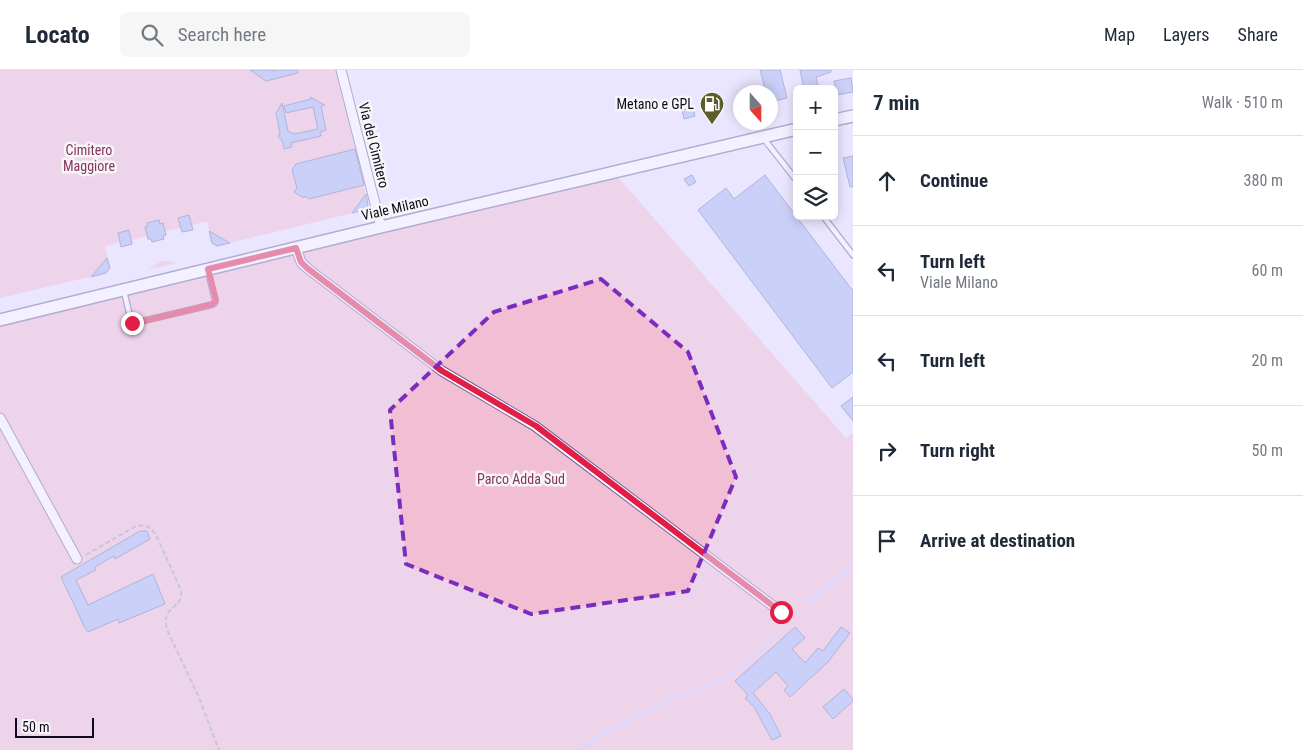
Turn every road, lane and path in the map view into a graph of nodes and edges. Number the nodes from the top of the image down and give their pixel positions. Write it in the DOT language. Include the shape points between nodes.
graph roads {
  1 [pos="341,70"];
  2 [pos="853,116"];
  3 [pos="838,119"];
  4 [pos="793,130"];
  5 [pos="763,137"];
  6 [pos="793,176"];
  7 [pos="826,220"];
  8 [pos="381,227"];
  9 [pos="296,248"];
  10 [pos="853,255"];
  11 [pos="208,269"];
  12 [pos="124,290"];
  13 [pos="0,320"];
  14 [pos="0,418"];
  15 [pos="77,559"];
  16 [pos="781,612"];
  17 [pos="219,750"];
  1 -- 8 [label="street, Via del Cimitero"];
  2 -- 3 [label="street"];
  4 -- 5 [label="street, Viale Milano"];
  5 -- 6 [label="lane"];
  5 -- 8 [label="street, Viale Milano"];
  7 -- 10 [label="lane"];
  8 -- 9 [label="street, Viale Milano"];
  9 -- 11 [label="street, Viale Milano"];
  9 -- 16 [label="street" via="307,268 411,348 442,371 536,426"];
  11 -- 12 [label="street, Viale Milano"];
  11 -- 12 [label="lane" via="216,300 211,305 134,323"];
  12 -- 13 [label="street, Viale Milano"];
  14 -- 15 [label="street"];
  15 -- 17 [label="path" via="136,526 150,527 156,535 182,597 170,609 164,623"];
}
